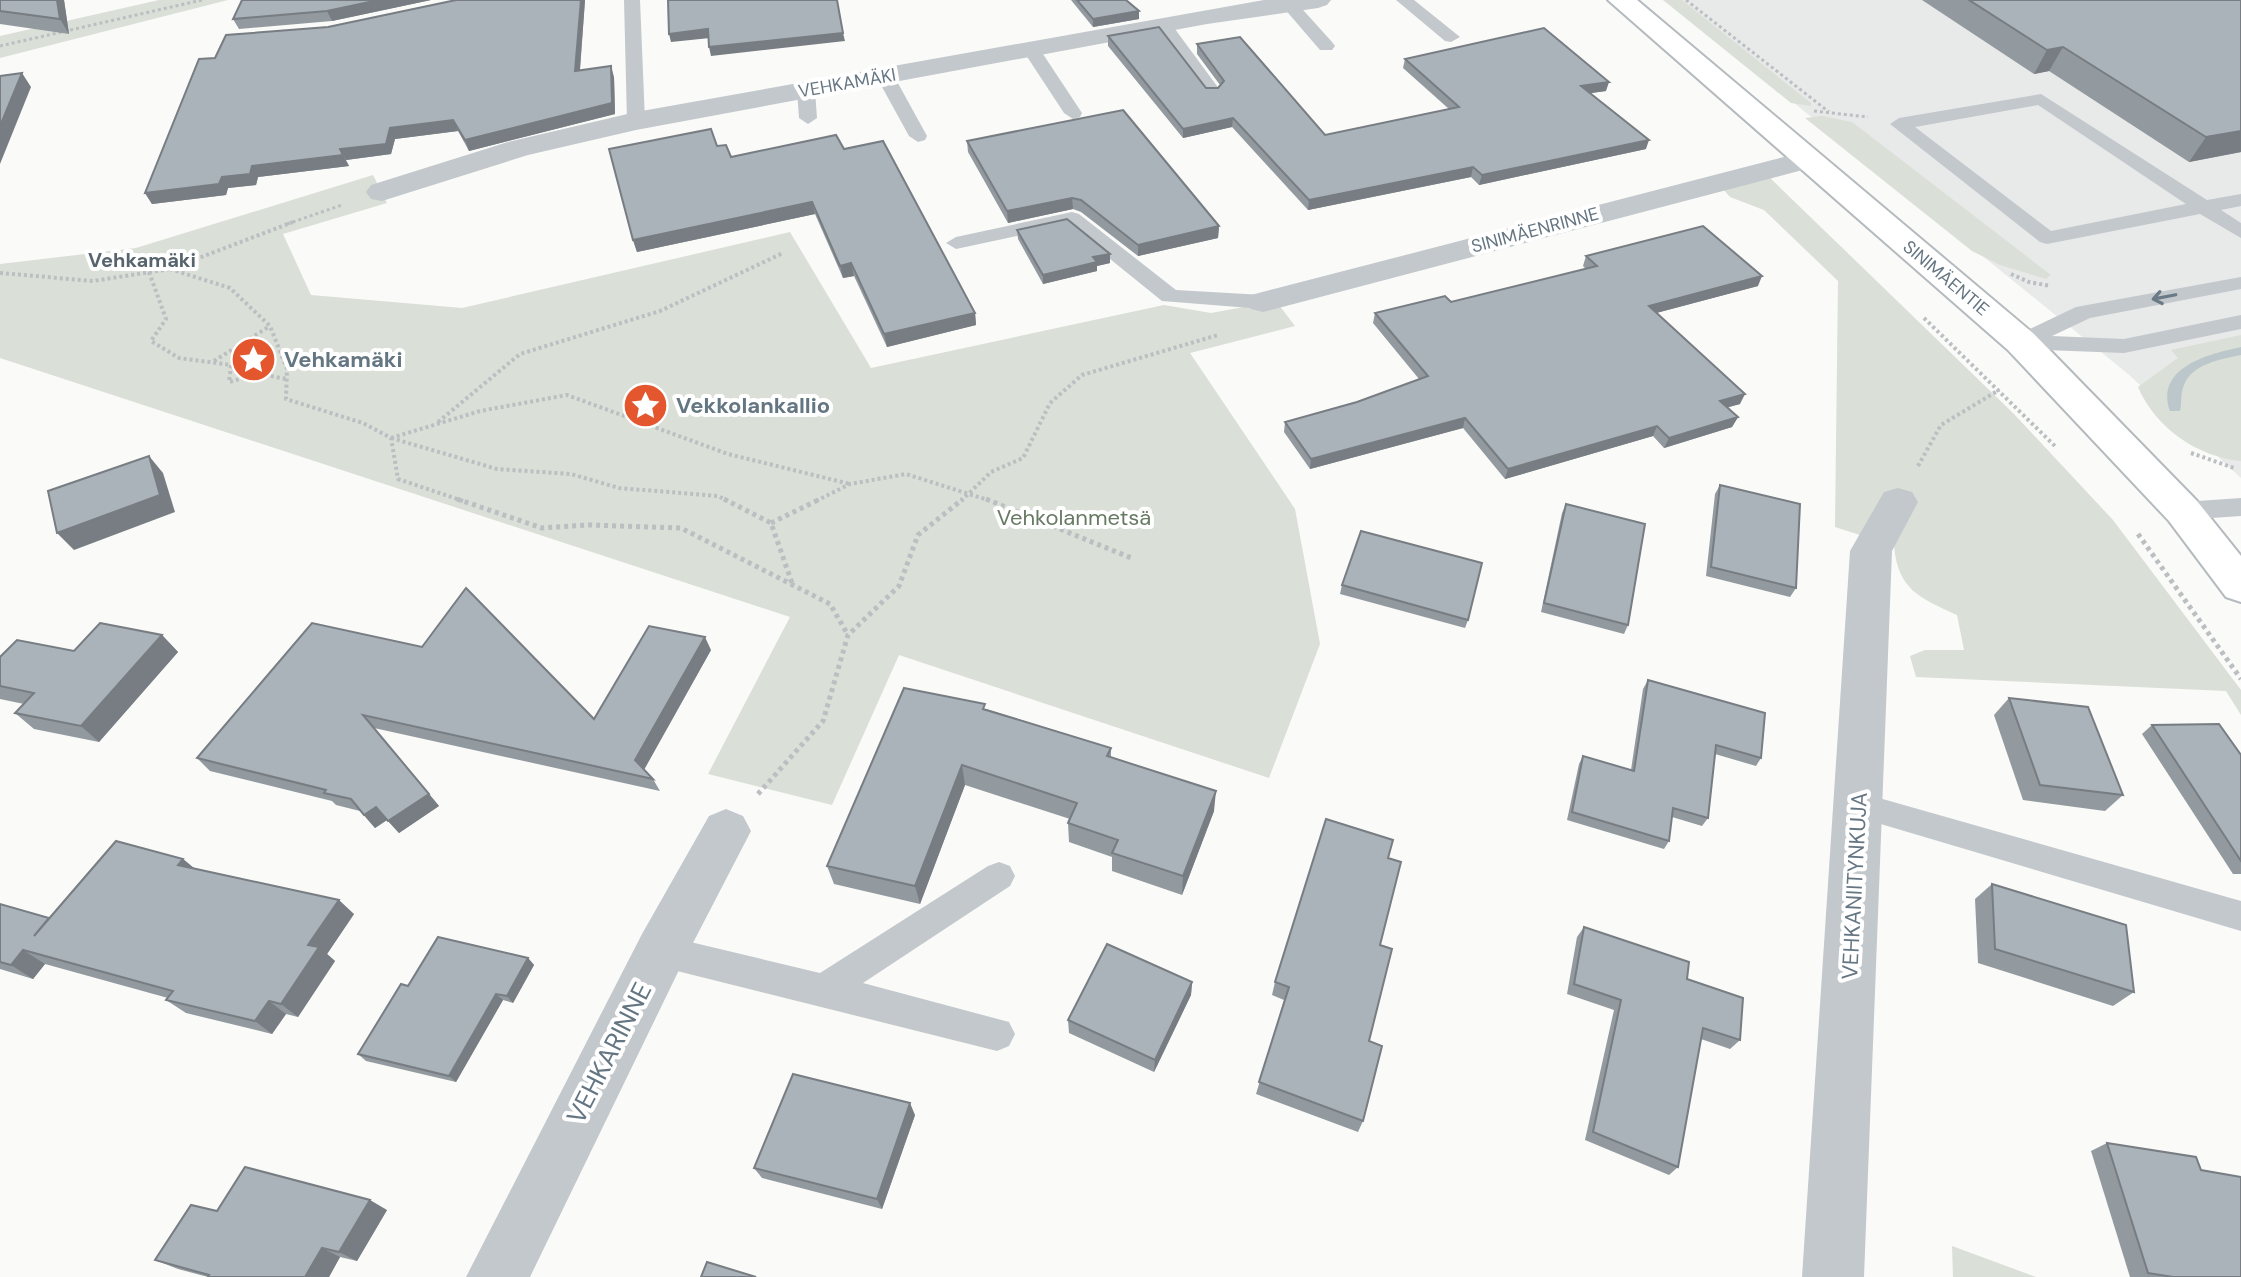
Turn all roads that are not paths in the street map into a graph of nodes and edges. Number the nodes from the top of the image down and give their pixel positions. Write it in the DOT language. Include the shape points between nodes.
graph roads {
  1 [pos="632,0"];
  2 [pos="1318,0"];
  3 [pos="1404,0"];
  4 [pos="1621,0"];
  5 [pos="1289,4"];
  6 [pos="1196,8"];
  7 [pos="1163,25"];
  8 [pos="1451,37"];
  9 [pos="1326,46"];
  10 [pos="1031,49"];
  11 [pos="885,76"];
  12 [pos="1211,90"];
  13 [pos="1073,113"];
  14 [pos="636,121"];
  15 [pos="918,136"];
  16 [pos="1807,160"];
  17 [pos="382,192"];
  18 [pos="2241,200"];
  19 [pos="2203,207"];
  20 [pos="2241,232"];
  21 [pos="956,243"];
  22 [pos="2241,283"];
  23 [pos="1263,302"];
  24 [pos="2241,322"];
  25 [pos="2021,342"];
  26 [pos="1898,502"];
  27 [pos="2241,507"];
  28 [pos="2183,511"];
  29 [pos="2241,586"];
  30 [pos="1858,805"];
  31 [pos="726,831"];
  32 [pos="999,876"];
  33 [pos="2241,916"];
  34 [pos="661,951"];
  35 [pos="823,990"];
  36 [pos="997,1034"];
  37 [pos="497,1277"];
  38 [pos="1833,1277"];
  1 -- 14 [label="lane"];
  2 -- 5 [label="street, VEHKAMÄKI"];
  3 -- 8 [label="lane"];
  4 -- 16 [label="main road, SINIMÄENTIE"];
  5 -- 6 [label="street, VEHKAMÄKI"];
  5 -- 9 [label="lane"];
  6 -- 7 [label="street, VEHKAMÄKI"];
  7 -- 10 [label="street, VEHKAMÄKI"];
  7 -- 12 [label="lane"];
  10 -- 11 [label="street, VEHKAMÄKI"];
  10 -- 13 [label="lane"];
  11 -- 14 [label="street, VEHKAMÄKI" via="807,104"];
  11 -- 15 [label="lane"];
  14 -- 17 [label="street, VEHKAMÄKI" via="519,148"];
  16 -- 23 [label="street, SINIMÄENRINNE"];
  16 -- 25 [label="main road, SINIMÄENTIE"];
  18 -- 19 [label="lane"];
  19 -- 19 [label="lane" via="2041,99 1899,124 2047,238"];
  19 -- 20 [label="lane"];
  21 -- 23 [label="lane" via="1072,218 1170,296"];
  22 -- 25 [label="lane, one-way" via="2084,312"];
  24 -- 25 [label="lane" via="2124,346"];
  25 -- 28 [label="main road, SINIMÄENTIE"];
  26 -- 30 [label="street, VEHKANIITYNKUJA" via="1871,551"];
  27 -- 28 [label="lane"];
  28 -- 29 [label="main road, SINIMÄENTIE"];
  30 -- 33 [label="lane"];
  30 -- 38 [label="street, VEHKANIITYNKUJA"];
  31 -- 34 [label="street, VEHKARINNE"];
  32 -- 35 [label="lane"];
  34 -- 35 [label="lane"];
  34 -- 37 [label="street, VEHKARINNE"];
  35 -- 36 [label="lane"];
}
